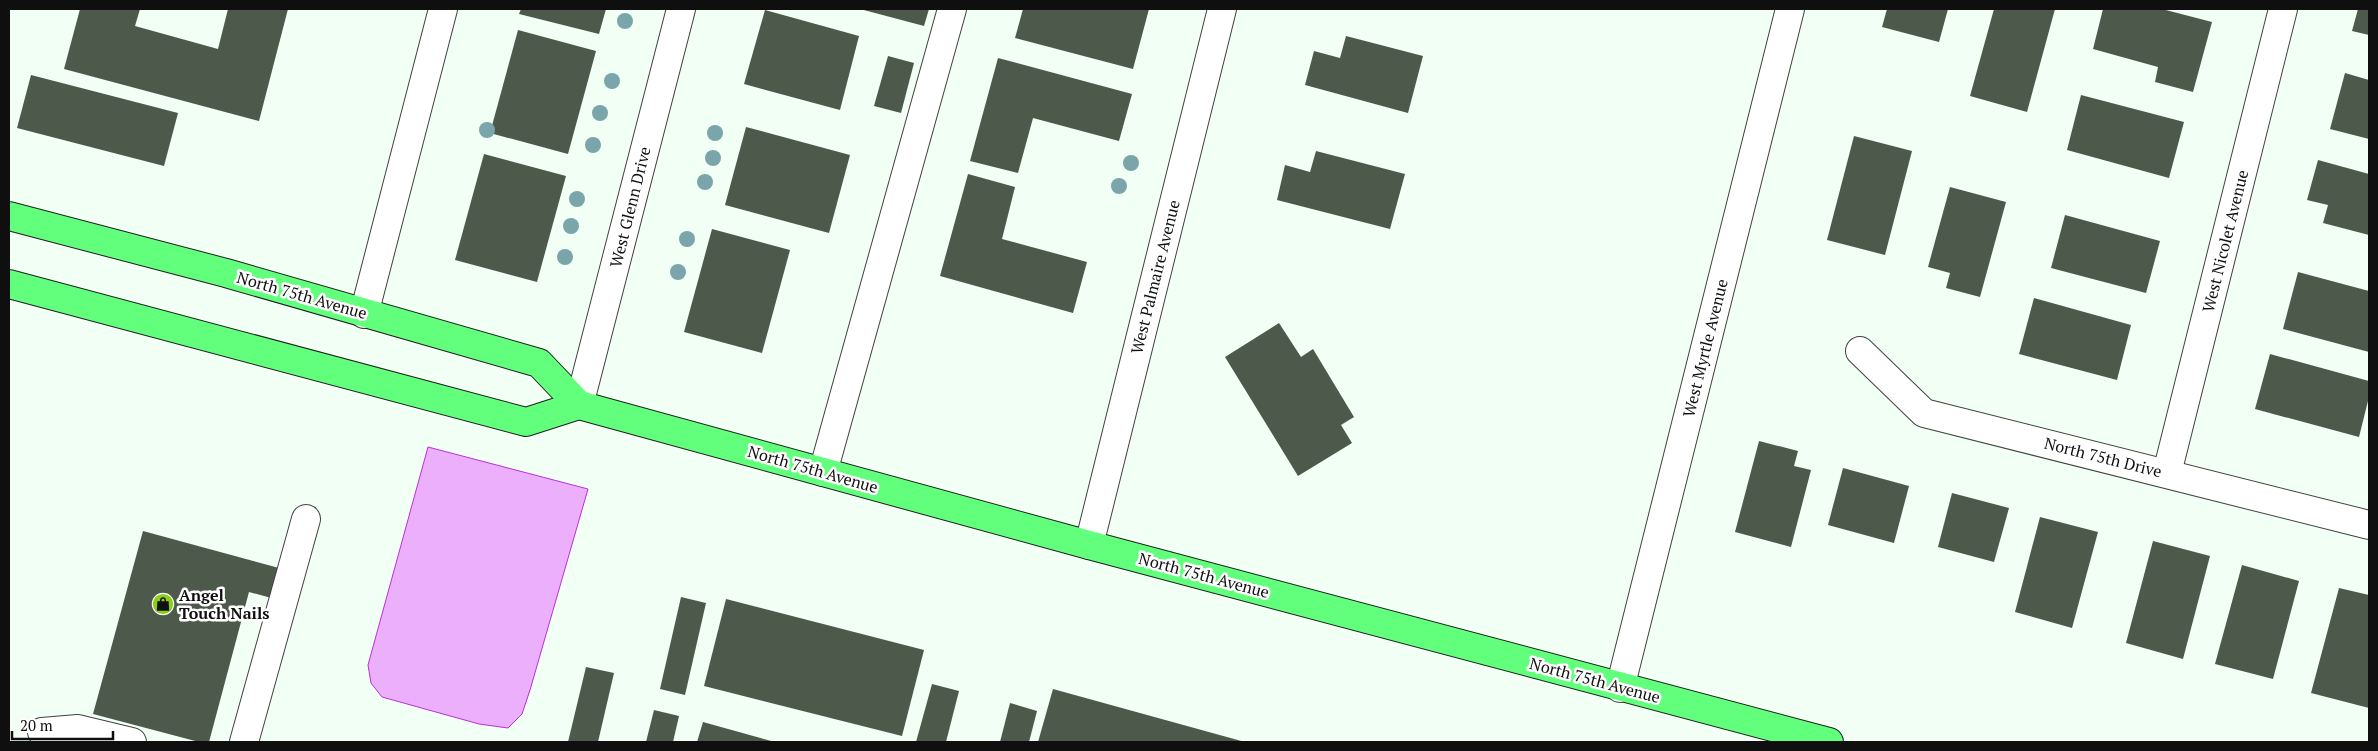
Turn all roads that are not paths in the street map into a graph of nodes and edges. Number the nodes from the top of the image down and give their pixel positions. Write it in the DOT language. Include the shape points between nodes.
graph roads {
  1 [pos="443,9"];
  2 [pos="680,9"];
  3 [pos="952,9"];
  4 [pos="1222,9"];
  5 [pos="1790,9"];
  6 [pos="2283,9"];
  7 [pos="9,216"];
  8 [pos="9,284"];
  9 [pos="364,314"];
  10 [pos="1860,352"];
  11 [pos="579,405"];
  12 [pos="823,472"];
  13 [pos="2167,473"];
  14 [pos="306,519"];
  15 [pos="2369,524"];
  16 [pos="1089,545"];
  17 [pos="1620,688"];
  18 [pos="42,732"];
  19 [pos="132,742"];
  20 [pos="244,742"];
  21 [pos="1829,742"];
  1 -- 9 [label="street"];
  2 -- 11 [label="street, West Glenn Drive"];
  3 -- 12 [label="street"];
  4 -- 16 [label="street, West Palmaire Avenue"];
  5 -- 17 [label="street, West Myrtle Avenue"];
  6 -- 13 [label="street, West Nicolet Avenue"];
  7 -- 9 [label="main road, North 75th Avenue" via="226,273"];
  8 -- 11 [label="main road" via="526,422"];
  9 -- 11 [label="main road, North 75th Avenue" via="539,363"];
  10 -- 13 [label="street, North 75th Drive" via="1924,413"];
  11 -- 12 [label="main road, North 75th Avenue"];
  12 -- 16 [label="main road, North 75th Avenue"];
  13 -- 15 [label="street, North 75th Drive"];
  14 -- 20 [label="street"];
  16 -- 17 [label="main road, North 75th Avenue"];
  17 -- 21 [label="main road, North 75th Avenue"];
  18 -- 19 [label="street" via="78,729"];
}
